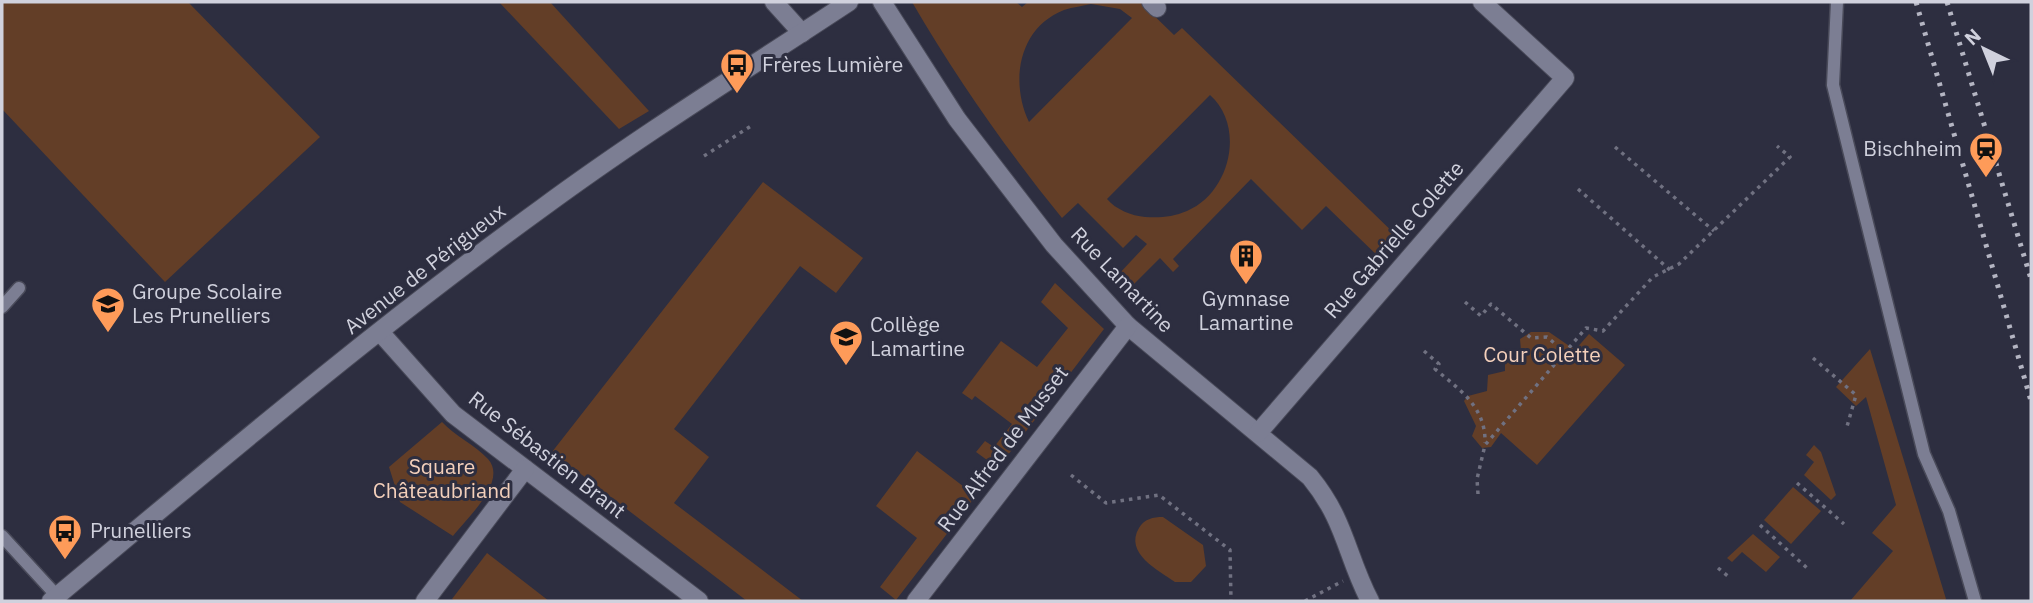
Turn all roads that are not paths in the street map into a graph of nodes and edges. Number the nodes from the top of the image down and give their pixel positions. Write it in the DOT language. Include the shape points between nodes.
graph roads {
  1 [pos="774,2"];
  2 [pos="849,2"];
  3 [pos="882,2"];
  4 [pos="1482,2"];
  5 [pos="1837,2"];
  6 [pos="802,33"];
  7 [pos="19,288"];
  8 [pos="2,307"];
  9 [pos="1128,326"];
  10 [pos="380,332"];
  11 [pos="1258,433"];
  12 [pos="525,469"];
  13 [pos="2,536"];
  14 [pos="54,598"];
  15 [pos="425,601"];
  16 [pos="699,601"];
  17 [pos="916,601"];
  18 [pos="1370,601"];
  19 [pos="1975,601"];
  1 -- 6 [label="street"];
  2 -- 6 [label="street, Avenue de Périgueux"];
  3 -- 9 [label="street, Rue Lamartine" via="959,122 1055,245"];
  4 -- 11 [label="street, Rue Gabrielle Colette" via="1565,78"];
  5 -- 19 [label="lane" via="1833,85 1924,454 1950,511"];
  6 -- 10 [label="street, Avenue de Périgueux" via="601,165"];
  7 -- 8 [label="lane"];
  9 -- 11 [label="street, Rue Lamartine"];
  9 -- 17 [label="street, Rue Alfred de Musset"];
  10 -- 12 [label="street, Rue Sébastien Brant" via="453,414"];
  10 -- 14 [label="street, Avenue de Périgueux"];
  11 -- 18 [label="street, Rue Lamartine" via="1327,497"];
  12 -- 15 [label="street"];
  12 -- 16 [label="street, Rue Sébastien Brant"];
  13 -- 14 [label="lane"];
}
